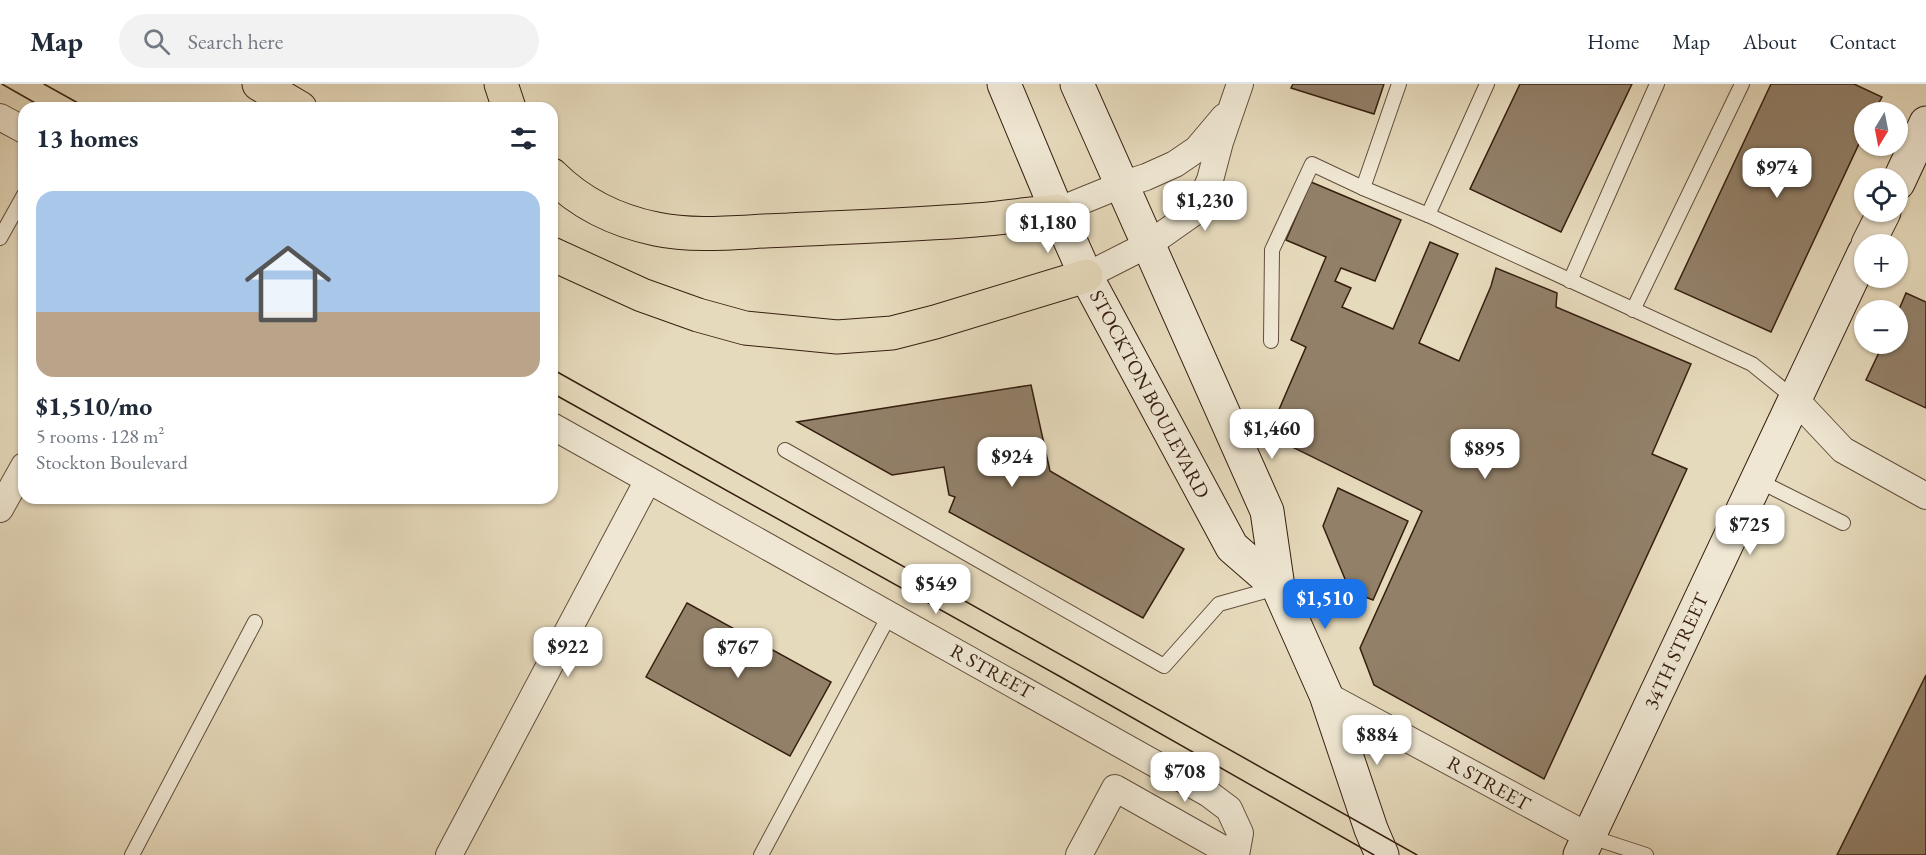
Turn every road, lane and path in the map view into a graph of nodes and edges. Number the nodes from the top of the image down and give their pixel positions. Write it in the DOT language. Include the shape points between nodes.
graph roads {
  1 [pos="259,84"];
  2 [pos="501,84"];
  3 [pos="1004,84"];
  4 [pos="1077,84"];
  5 [pos="1240,84"];
  6 [pos="1399,84"];
  7 [pos="1487,84"];
  8 [pos="1657,84"];
  9 [pos="1742,84"];
  10 [pos="290,102"];
  11 [pos="507,102"];
  12 [pos="1230,110"];
  13 [pos="0,117"];
  14 [pos="1926,123"];
  15 [pos="18,127"];
  16 [pos="1905,168"];
  17 [pos="558,181"];
  18 [pos="1121,185"];
  19 [pos="1364,188"];
  20 [pos="18,206"];
  21 [pos="1057,211"];
  22 [pos="1428,215"];
  23 [pos="0,238"];
  24 [pos="1149,244"];
  25 [pos="558,257"];
  26 [pos="1854,274"];
  27 [pos="1086,276"];
  28 [pos="1570,281"];
  29 [pos="1633,310"];
  30 [pos="1271,341"];
  31 [pos="1795,399"];
  32 [pos="558,429"];
  33 [pos="785,450"];
  34 [pos="18,477"];
  35 [pos="648,480"];
  36 [pos="1757,480"];
  37 [pos="1926,496"];
  38 [pos="0,509"];
  39 [pos="1843,523"];
  40 [pos="1278,587"];
  41 [pos="890,614"];
  42 [pos="255,622"];
  43 [pos="1326,695"];
  44 [pos="1584,846"];
  45 [pos="132,855"];
  46 [pos="449,855"];
  47 [pos="761,855"];
  48 [pos="1079,855"];
  49 [pos="1235,855"];
  50 [pos="1382,855"];
  51 [pos="1646,855"];
  1 -- 10 [label="highway"];
  2 -- 11 [label="highway"];
  3 -- 21 [label="main road, STOCKTON BOULEVARD"];
  4 -- 18 [label="main road, STOCKTON BOULEVARD"];
  5 -- 12 [label="street"];
  6 -- 19 [label="lane"];
  7 -- 22 [label="lane"];
  8 -- 28 [label="lane"];
  9 -- 29 [label="lane"];
  12 -- 18 [label="street" via="1197,149 1175,164"];
  12 -- 24 [label="street" via="1210,180 1196,211"];
  13 -- 15 [label="street"];
  14 -- 16 [label="main road"];
  17 -- 21 [label="highway" via="591,205 620,219 694,233 894,226"];
  18 -- 21 [label="street"];
  18 -- 24 [label="main road, STOCKTON BOULEVARD"];
  19 -- 22 [label="lane"];
  19 -- 30 [label="lane" via="1312,164 1272,250"];
  20 -- 23 [label="lane"];
  21 -- 27 [label="main road, STOCKTON BOULEVARD"];
  22 -- 28 [label="lane"];
  24 -- 27 [label="street"];
  24 -- 40 [label="main road, STOCKTON BOULEVARD" via="1267,511"];
  25 -- 27 [label="highway" via="642,295 698,315 745,328 837,337 892,333"];
  26 -- 31 [label="main road, 34TH STREET"];
  27 -- 40 [label="main road, STOCKTON BOULEVARD" via="1232,547"];
  28 -- 29 [label="lane"];
  29 -- 31 [label="lane" via="1752,364"];
  31 -- 36 [label="main road, 34TH STREET"];
  31 -- 37 [label="street" via="1843,450"];
  32 -- 35 [label="street, R STREET"];
  33 -- 40 [label="lane" via="1164,666 1219,604"];
  34 -- 38 [label="street"];
  35 -- 41 [label="street, R STREET"];
  35 -- 46 [label="street"];
  36 -- 39 [label="lane"];
  36 -- 44 [label="main road, 34TH STREET"];
  40 -- 43 [label="main road, STOCKTON BOULEVARD"];
  41 -- 47 [label="lane"];
  41 -- 49 [label="street, R STREET" via="1209,794 1229,809 1240,833"];
  42 -- 45 [label="lane"];
  43 -- 44 [label="street, R STREET"];
  43 -- 50 [label="main road, STOCKTON BOULEVARD"];
  44 -- 51 [label="lane"];
  48 -- 49 [label="street, R STREET" via="1115,788"];
}
